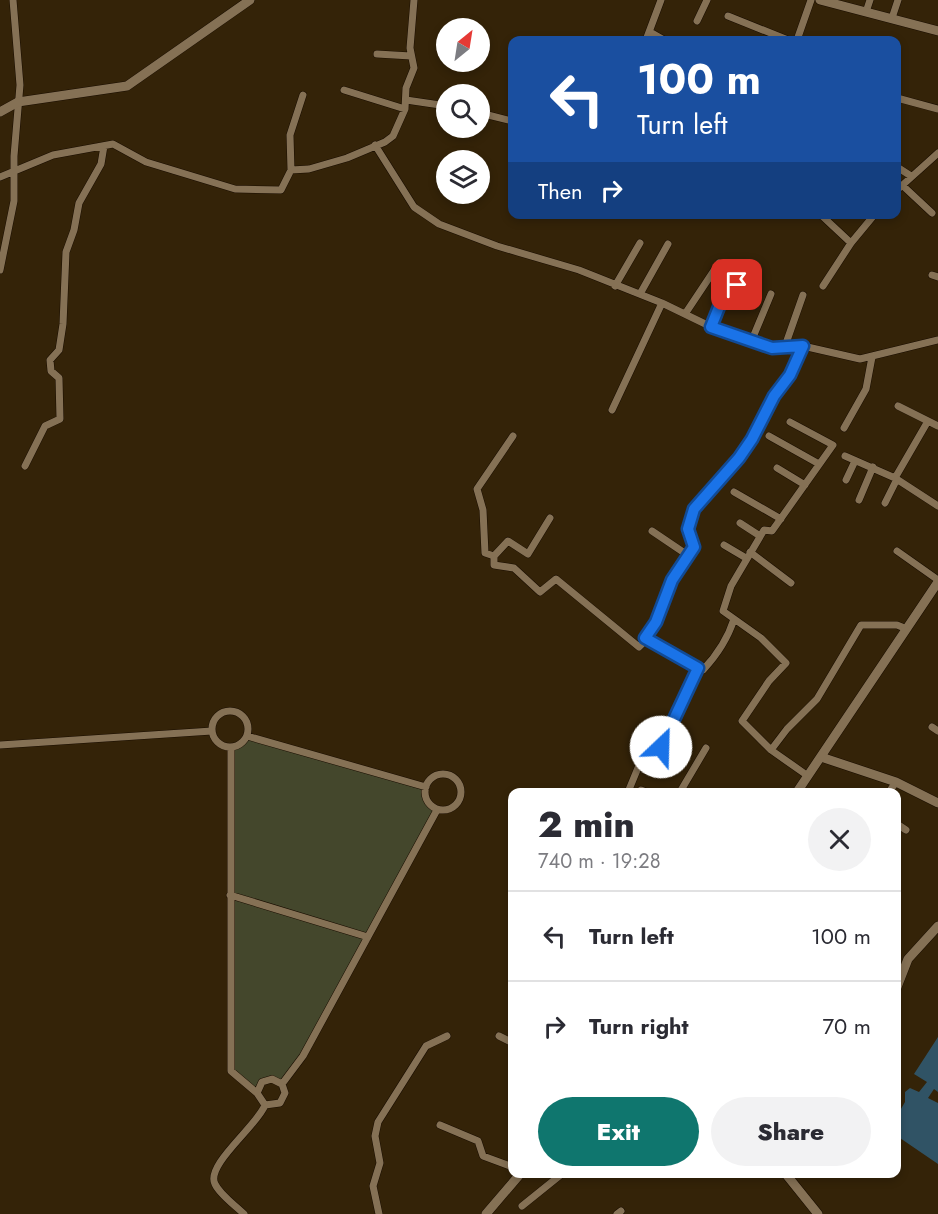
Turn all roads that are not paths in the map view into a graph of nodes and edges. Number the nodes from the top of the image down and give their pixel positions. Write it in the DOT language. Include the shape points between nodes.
graph roads {
  1 [pos="13,0"];
  2 [pos="250,0"];
  3 [pos="414,0"];
  4 [pos="661,0"];
  5 [pos="707,0"];
  6 [pos="811,0"];
  7 [pos="870,0"];
  8 [pos="898,0"];
  9 [pos="826,1"];
  10 [pos="866,12"];
  11 [pos="728,16"];
  12 [pos="892,18"];
  13 [pos="697,21"];
  14 [pos="936,28"];
  15 [pos="650,32"];
  16 [pos="648,36"];
  17 [pos="657,36"];
  18 [pos="778,36"];
  19 [pos="798,36"];
  20 [pos="377,54"];
  21 [pos="411,56"];
  22 [pos="344,90"];
  23 [pos="303,95"];
  24 [pos="406,100"];
  25 [pos="901,100"];
  26 [pos="18,102"];
  27 [pos="436,104"];
  28 [pos="405,109"];
  29 [pos="938,109"];
  30 [pos="0,112"];
  31 [pos="490,116"];
  32 [pos="508,120"];
  33 [pos="375,145"];
  34 [pos="104,146"];
  35 [pos="938,153"];
  36 [pos="291,170"];
  37 [pos="901,170"];
  38 [pos="14,173"];
  39 [pos="911,176"];
  40 [pos="0,177"];
  41 [pos="901,187"];
  42 [pos="901,189"];
  43 [pos="932,213"];
  44 [pos="825,219"];
  45 [pos="871,219"];
  46 [pos="640,243"];
  47 [pos="851,243"];
  48 [pos="668,244"];
  49 [pos="719,263"];
  50 [pos="0,270"];
  51 [pos="737,285"];
  52 [pos="615,286"];
  53 [pos="823,286"];
  54 [pos="640,294"];
  55 [pos="771,294"];
  56 [pos="803,295"];
  57 [pos="662,303"];
  58 [pos="685,314"];
  59 [pos="711,327"];
  60 [pos="938,340"];
  61 [pos="751,342"];
  62 [pos="803,346"];
  63 [pos="784,349"];
  64 [pos="872,357"];
  65 [pos="898,406"];
  66 [pos="612,410"];
  67 [pos="928,421"];
  68 [pos="790,422"];
  69 [pos="938,426"];
  70 [pos="844,428"];
  71 [pos="513,436"];
  72 [pos="769,436"];
  73 [pos="845,456"];
  74 [pos="855,461"];
  75 [pos="819,464"];
  76 [pos="25,465"];
  77 [pos="873,467"];
  78 [pos="777,468"];
  79 [pos="896,479"];
  80 [pos="846,480"];
  81 [pos="805,485"];
  82 [pos="734,492"];
  83 [pos="859,500"];
  84 [pos="885,503"];
  85 [pos="938,506"];
  86 [pos="550,518"];
  87 [pos="780,519"];
  88 [pos="740,523"];
  89 [pos="652,531"];
  90 [pos="760,536"];
  91 [pos="724,545"];
  92 [pos="897,551"];
  93 [pos="748,555"];
  94 [pos="494,556"];
  95 [pos="689,556"];
  96 [pos="938,581"];
  97 [pos="791,583"];
  98 [pos="734,619"];
  99 [pos="907,629"];
  100 [pos="645,638"];
  101 [pos="698,668"];
  102 [pos="212,731"];
  103 [pos="247,736"];
  104 [pos="0,745"];
  105 [pos="231,747"];
  106 [pos="706,748"];
  107 [pos="771,750"];
  108 [pos="821,757"];
  109 [pos="808,776"];
  110 [pos="896,782"];
  111 [pos="426,787"];
  112 [pos="630,788"];
  113 [pos="682,788"];
  114 [pos="800,788"];
  115 [pos="892,788"];
  116 [pos="938,803"];
  117 [pos="437,810"];
  118 [pos="901,827"];
  119 [pos="906,830"];
  120 [pos="230,895"];
  121 [pos="938,926"];
  122 [pos="368,937"];
  123 [pos="901,977"];
  124 [pos="447,1036"];
  125 [pos="499,1036"];
  126 [pos="508,1040"];
  127 [pos="282,1084"];
  128 [pos="257,1093"];
  129 [pos="266,1105"];
  130 [pos="440,1125"];
  131 [pos="508,1165"];
  132 [pos="517,1178"];
  133 [pos="557,1178"];
  134 [pos="788,1178"];
  135 [pos="522,1206"];
  136 [pos="244,1214"];
  137 [pos="379,1214"];
  138 [pos="486,1214"];
  139 [pos="818,1214"];
  1 -- 26 [label="street" via="20,73"];
  2 -- 26 [label="street" via="127,86"];
  3 -- 21 [label="street"];
  4 -- 15 [label="street"];
  5 -- 13 [label="street"];
  6 -- 19 [label="street"];
  7 -- 10 [label="street"];
  8 -- 12 [label="street"];
  9 -- 10 [label="street"];
  10 -- 12 [label="street"];
  11 -- 18 [label="street"];
  12 -- 14 [label="street"];
  15 -- 16 [label="street"];
  15 -- 17 [label="street"];
  20 -- 21 [label="street"];
  21 -- 24 [label="street" via="414,68"];
  22 -- 28 [label="street"];
  23 -- 36 [label="street" via="290,135"];
  24 -- 27 [label="street"];
  24 -- 28 [label="street"];
  25 -- 29 [label="street"];
  26 -- 30 [label="street"];
  26 -- 38 [label="street"];
  28 -- 33 [label="street" via="393,136"];
  31 -- 32 [label="street"];
  33 -- 36 [label="street" via="347,158"];
  33 -- 52 [label="street" via="414,207 439,224 579,270"];
  34 -- 36 [label="street" via="113,144 146,162 235,189 281,190"];
  34 -- 38 [label="street" via="53,155"];
  34 -- 76 [label="street" via="101,164 79,203 66,252 63,324 59,351 50,360 51,370 59,378 60,419 45,426"];
  35 -- 39 [label="street"];
  37 -- 39 [label="street"];
  38 -- 40 [label="street"];
  38 -- 50 [label="street" via="14,201"];
  39 -- 41 [label="street"];
  42 -- 43 [label="street"];
  44 -- 47 [label="street"];
  45 -- 47 [label="street"];
  46 -- 52 [label="street"];
  47 -- 53 [label="street"];
  48 -- 54 [label="street"];
  49 -- 58 [label="street"];
  51 -- 59 [label="street" via="723,297"];
  52 -- 54 [label="street"];
  54 -- 57 [label="street"];
  55 -- 61 [label="street"];
  56 -- 63 [label="street"];
  57 -- 58 [label="street"];
  57 -- 66 [label="street"];
  58 -- 59 [label="street"];
  59 -- 61 [label="street"];
  60 -- 64 [label="street"];
  61 -- 63 [label="street"];
  62 -- 63 [label="street"];
  62 -- 64 [label="street"];
  62 -- 95 [label="street" via="752,439 694,509 688,529 694,547"];
  64 -- 70 [label="street" via="866,389"];
  65 -- 67 [label="street"];
  67 -- 69 [label="street"];
  67 -- 79 [label="street"];
  68 -- 75 [label="street" via="833,443"];
  71 -- 94 [label="street" via="477,489 483,510 485,553"];
  72 -- 75 [label="street"];
  73 -- 74 [label="street"];
  74 -- 77 [label="street"];
  74 -- 80 [label="street"];
  75 -- 81 [label="street"];
  77 -- 79 [label="street"];
  77 -- 83 [label="street"];
  78 -- 81 [label="street"];
  79 -- 84 [label="street"];
  79 -- 85 [label="street"];
  81 -- 87 [label="street"];
  82 -- 87 [label="street"];
  86 -- 94 [label="street" via="528,554 508,541"];
  87 -- 90 [label="street" via="771,532 765,530"];
  88 -- 90 [label="street"];
  89 -- 95 [label="street"];
  90 -- 93 [label="street"];
  91 -- 93 [label="street"];
  92 -- 96 [label="street"];
  93 -- 97 [label="street"];
  93 -- 98 [label="street" via="723,611"];
  94 -- 100 [label="street" via="494,565 514,567 540,592 556,579 639,646"];
  95 -- 100 [label="street" via="672,580 656,622"];
  96 -- 99 [label="street"];
  98 -- 101 [label="street" via="715,657 704,670"];
  98 -- 107 [label="street" via="786,663 742,721"];
  99 -- 107 [label="street" via="897,625 861,625 817,699"];
  99 -- 108 [label="street"];
  100 -- 101 [label="street"];
  101 -- 112 [label="street" via="660,752 640,763"];
  102 -- 103 [label="street" via="222,712 237,712 247,722"];
  102 -- 104 [label="street"];
  102 -- 105 [label="street" via="218,743"];
  103 -- 105 [label="street"];
  103 -- 111 [label="street"];
  105 -- 120 [label="street"];
  106 -- 113 [label="street"];
  107 -- 109 [label="street"];
  108 -- 109 [label="street"];
  108 -- 110 [label="street"];
  109 -- 114 [label="street"];
  110 -- 115 [label="street"];
  110 -- 116 [label="street"];
  111 -- 117 [label="street" via="427,801"];
  111 -- 117 [label="street" via="429,780 442,774 460,784 457,805"];
  117 -- 122 [label="street"];
  118 -- 119 [label="street"];
  120 -- 122 [label="street"];
  120 -- 128 [label="street" via="231,1071"];
  121 -- 123 [label="street" via="908,959"];
  122 -- 127 [label="street" via="303,1056"];
  124 -- 137 [label="street" via="426,1046 378,1122 375,1136 380,1162 373,1186"];
  125 -- 126 [label="street"];
  127 -- 128 [label="street" via="267,1079"];
  127 -- 129 [label="street" via="284,1098 276,1105"];
  128 -- 129 [label="street"];
  129 -- 136 [label="street" via="216,1166 213,1178 215,1186"];
  130 -- 131 [label="street" via="478,1141 483,1156"];
  132 -- 138 [label="street"];
  133 -- 135 [label="street"];
  134 -- 139 [label="street"];
}
